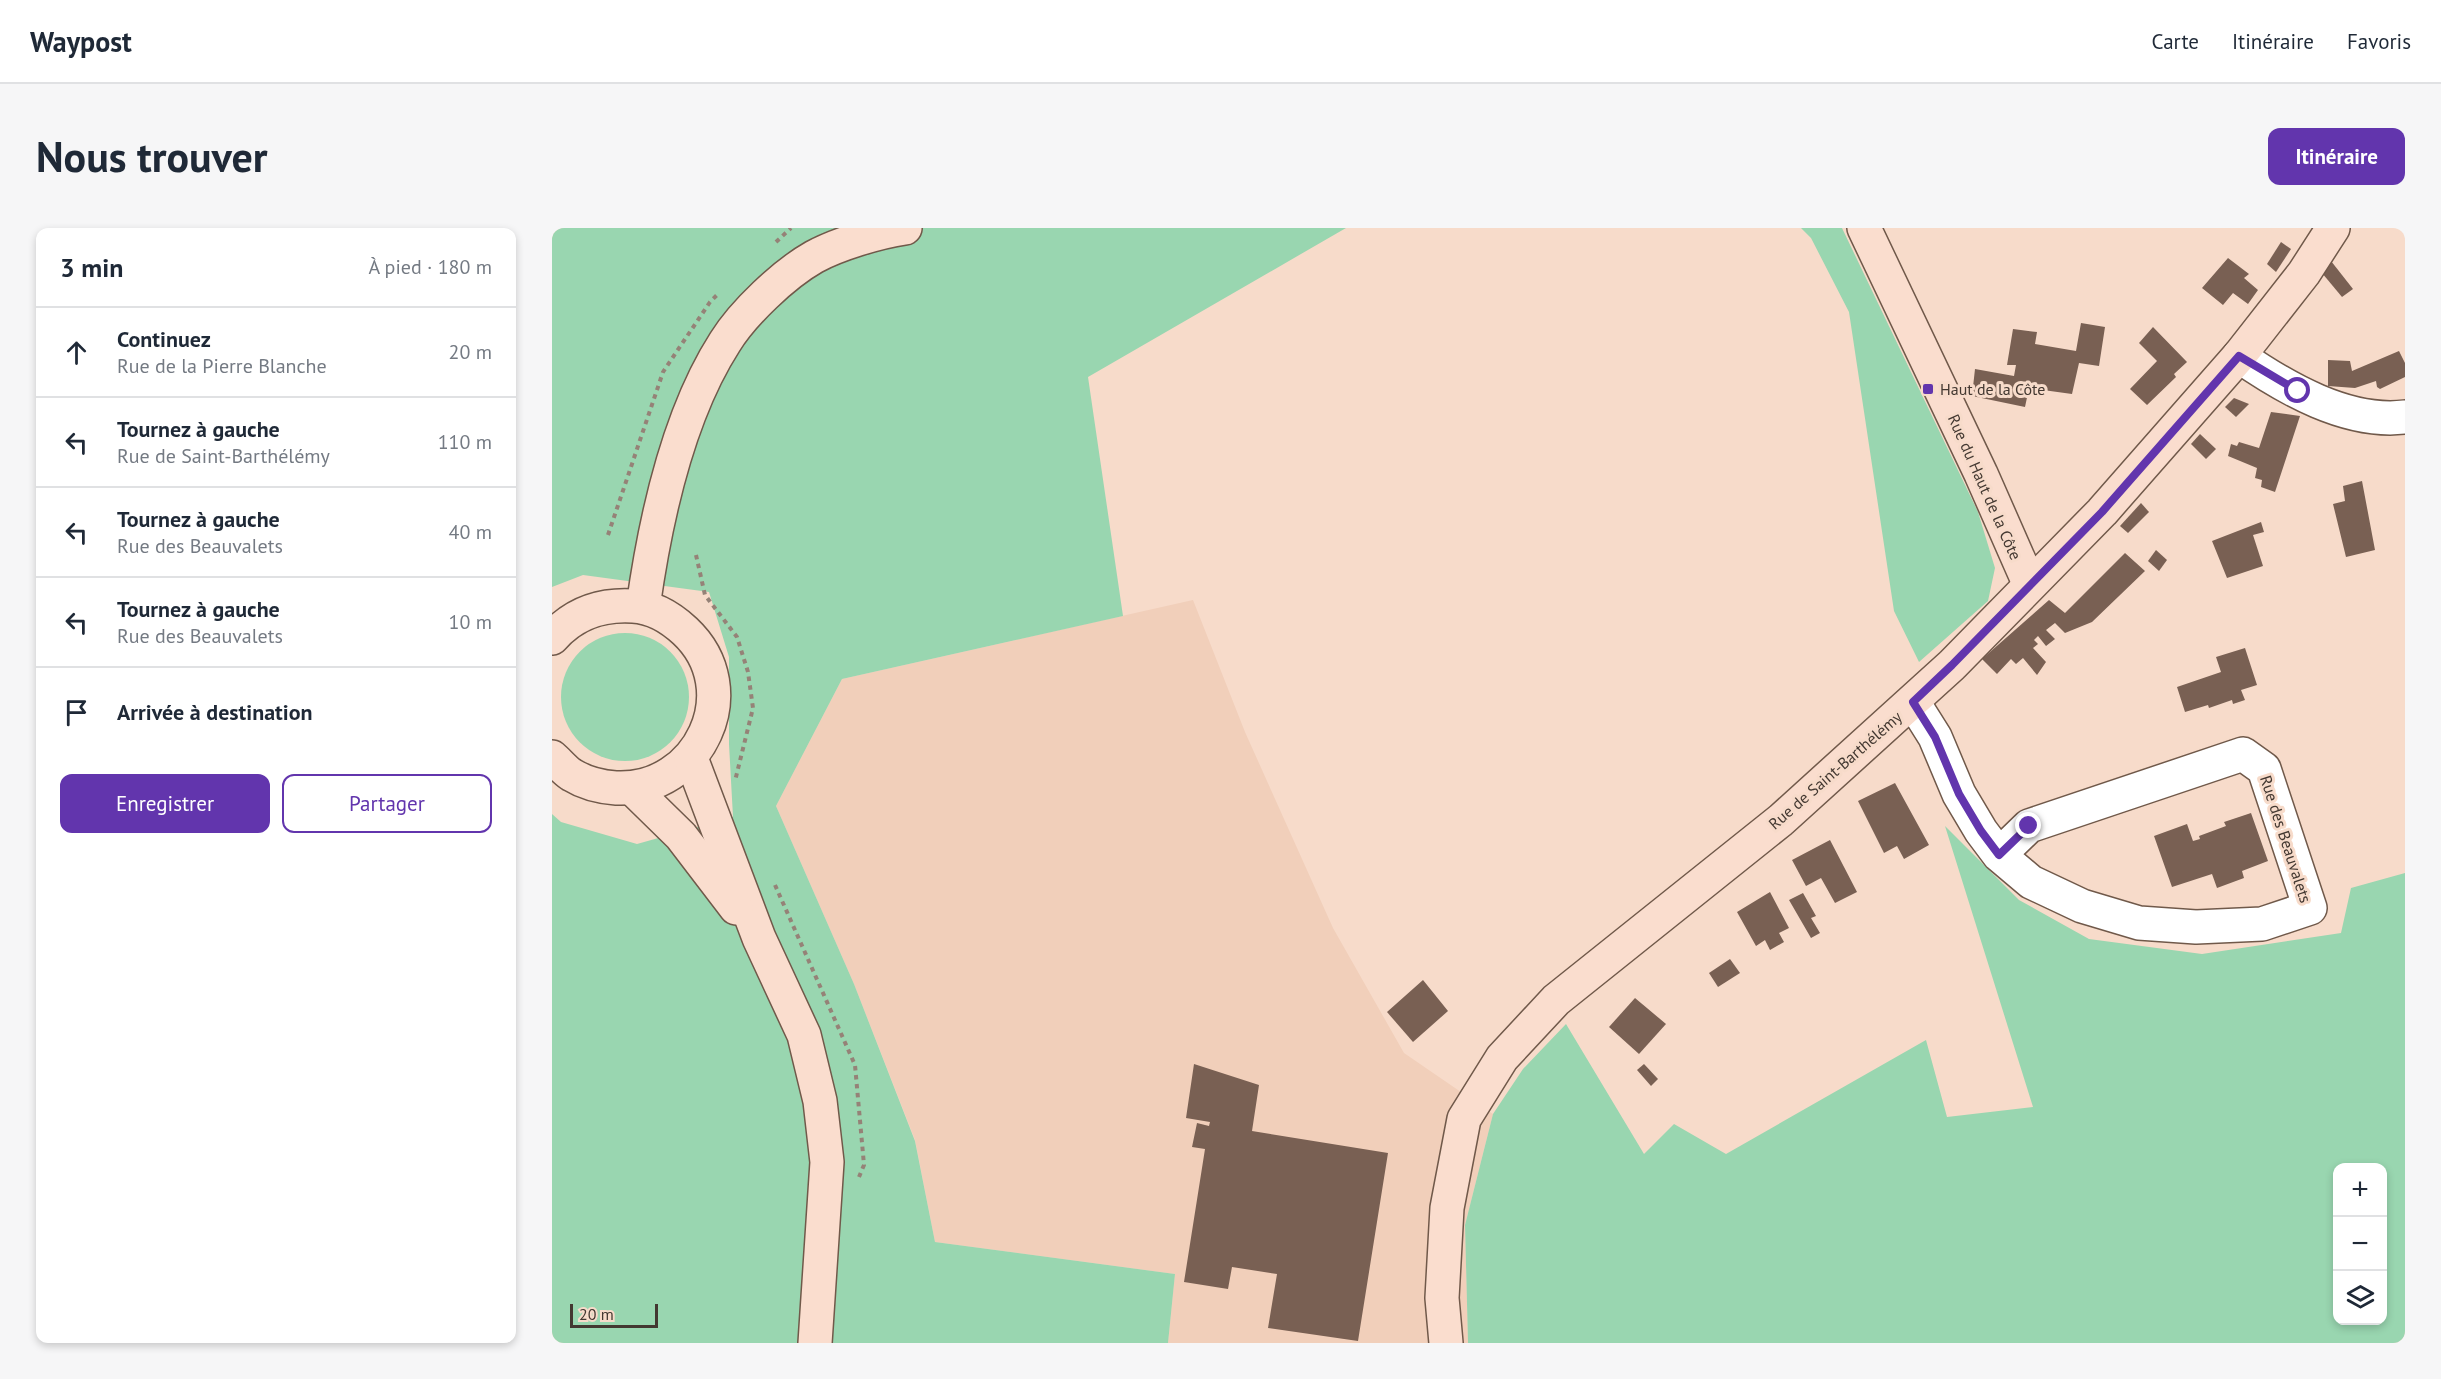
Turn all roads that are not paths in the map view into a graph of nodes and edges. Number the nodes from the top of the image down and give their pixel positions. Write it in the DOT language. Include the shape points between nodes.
graph roads {
  1 [pos="905,228"];
  2 [pos="1864,228"];
  3 [pos="2333,228"];
  4 [pos="2239,356"];
  5 [pos="2405,417"];
  6 [pos="2029,584"];
  7 [pos="643,607"];
  8 [pos="552,638"];
  9 [pos="1913,702"];
  10 [pos="552,757"];
  11 [pos="691,758"];
  12 [pos="633,789"];
  13 [pos="1999,855"];
  14 [pos="759,938"];
  15 [pos="815,1343"];
  16 [pos="1446,1343"];
  1 -- 7 [label="street" via="882,231 814,257 766,293 725,340 696,397 666,489 651,548"];
  2 -- 6 [label="street, Rue du Haut de la Côte"];
  3 -- 4 [label="street, Rue de Saint-Barthélémy" via="2304,273"];
  4 -- 5 [label="street" via="2298,391 2340,410 2388,419"];
  4 -- 6 [label="street, Rue de Saint-Barthélémy" via="2102,512"];
  6 -- 9 [label="street, Rue de Saint-Barthélémy"];
  7 -- 8 [label="street" via="615,605 588,611 564,625"];
  7 -- 11 [label="street" via="672,619 695,640 710,668 714,700 707,731"];
  9 -- 13 [label="street, Rue des Beauvalets" via="1935,737 1959,794"];
  9 -- 16 [label="street, Rue de Saint-Barthélémy" via="1781,819 1556,1000 1502,1058 1464,1119 1449,1197 1443,1298"];
  10 -- 12 [label="street" via="572,775 602,787"];
  11 -- 12 [label="street" via="665,778"];
  11 -- 14 [label="street"];
  12 -- 14 [label="street" via="681,836"];
  13 -- 13 [label="street, Rue des Beauvalets" via="2031,882 2082,906 2139,923 2196,927 2262,924 2310,908 2264,769 2243,754 2029,826"];
  14 -- 15 [label="street" via="804,1035 820,1101 827,1162"];
}
